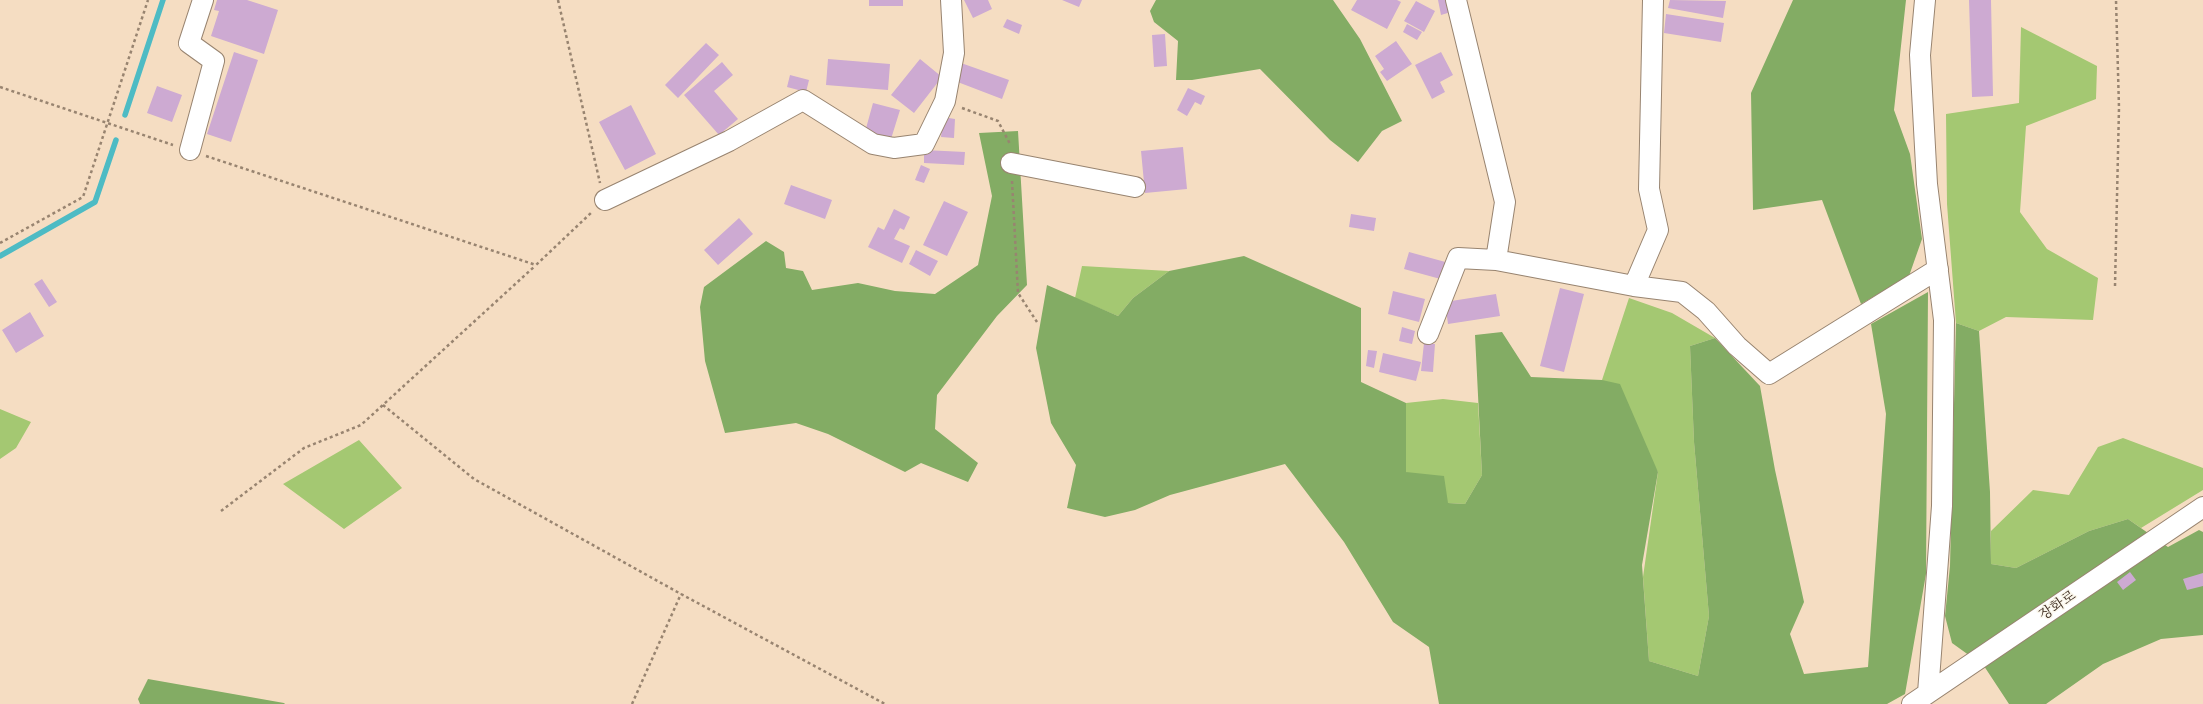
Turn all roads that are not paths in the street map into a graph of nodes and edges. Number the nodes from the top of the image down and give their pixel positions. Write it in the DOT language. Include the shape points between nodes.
graph roads {
  1 [pos="203,0"];
  2 [pos="951,0"];
  3 [pos="1456,0"];
  4 [pos="1652,0"];
  5 [pos="1925,0"];
  6 [pos="190,150"];
  7 [pos="1011,163"];
  8 [pos="1135,187"];
  9 [pos="605,200"];
  10 [pos="1496,260"];
  11 [pos="1938,269"];
  12 [pos="1634,286"];
  13 [pos="1428,334"];
  14 [pos="2203,507"];
  15 [pos="1928,693"];
  16 [pos="1912,704"];
  1 -- 6 [label="street" via="189,43 214,61"];
  2 -- 9 [label="street" via="954,53 944,102 924,144 894,148 873,144 802,100 730,141"];
  3 -- 10 [label="street" via="1505,202"];
  4 -- 12 [label="street" via="1649,189 1658,230"];
  5 -- 11 [label="street" via="1920,56 1927,184"];
  7 -- 8 [label="street"];
  10 -- 12 [label="street"];
  10 -- 13 [label="street" via="1458,258"];
  11 -- 12 [label="street" via="1769,374 1737,346 1706,311 1682,292"];
  11 -- 15 [label="street" via="1944,320 1942,506"];
  14 -- 15 [label="street, 장화로"];
  15 -- 16 [label="street, 장화로"];
}
